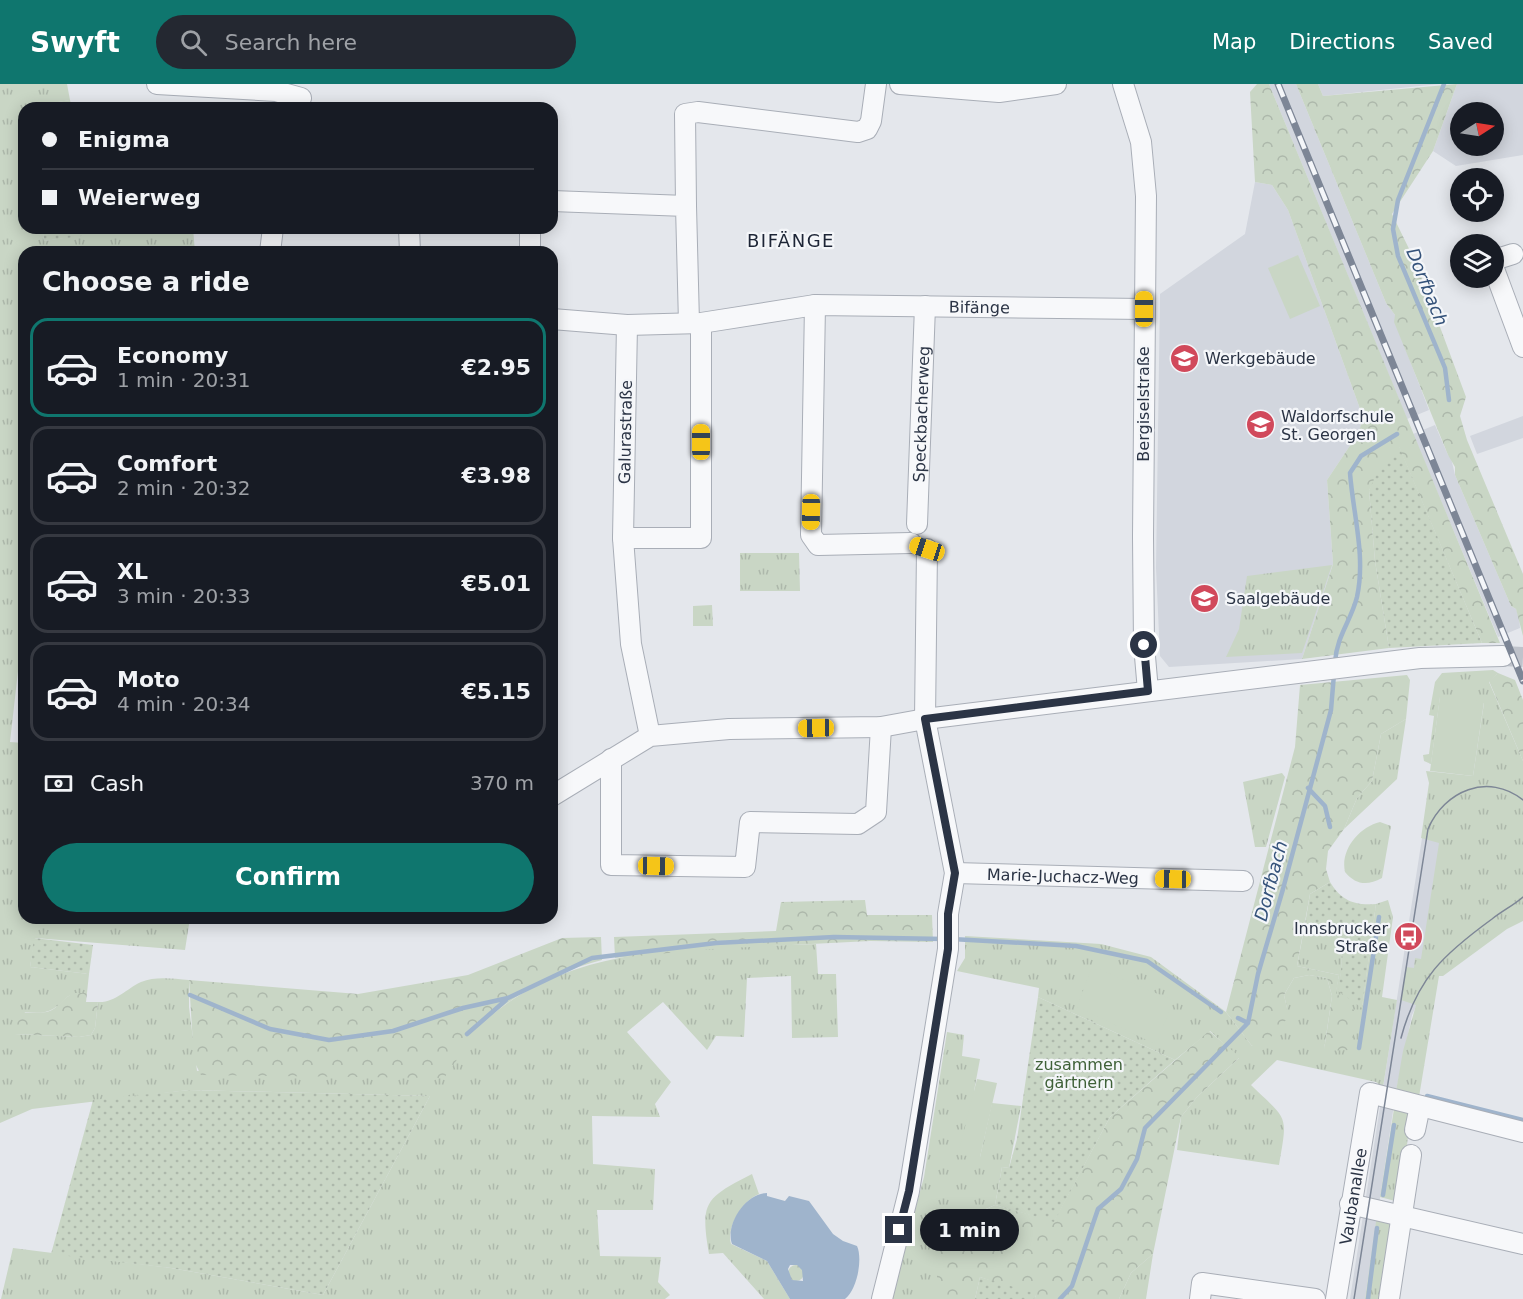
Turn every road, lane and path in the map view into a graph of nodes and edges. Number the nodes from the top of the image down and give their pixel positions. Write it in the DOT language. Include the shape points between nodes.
graph roads {
  1 [pos="157,84"];
  2 [pos="876,84"];
  3 [pos="900,84"];
  4 [pos="1056,84"];
  5 [pos="1123,84"];
  6 [pos="301,97"];
  7 [pos="558,201"];
  8 [pos="686,206"];
  9 [pos="1513,254"];
  10 [pos="1504,257"];
  11 [pos="1501,288"];
  12 [pos="815,305"];
  13 [pos="925,306"];
  14 [pos="1144,309"];
  15 [pos="558,319"];
  16 [pos="695,323"];
  17 [pos="627,325"];
  18 [pos="1523,347"];
  19 [pos="623,538"];
  20 [pos="919,546"];
  21 [pos="1503,656"];
  22 [pos="1148,691"];
  23 [pos="925,719"];
  24 [pos="881,727"];
  25 [pos="650,736"];
  26 [pos="611,759"];
  27 [pos="558,792"];
  28 [pos="955,873"];
  29 [pos="1243,881"];
  30 [pos="1420,1106"];
  31 [pos="1415,1130"];
  32 [pos="1523,1131"];
  33 [pos="1411,1155"];
  34 [pos="1350,1204"];
  35 [pos="1402,1215"];
  36 [pos="1523,1244"];
  37 [pos="882,1299"];
  38 [pos="1200,1299"];
  39 [pos="1315,1299"];
  40 [pos="1336,1299"];
  41 [pos="1389,1299"];
  1 -- 6 [label="street" via="276,91"];
  2 -- 8 [label="street" via="871,121 867,129 858,132 685,114"];
  3 -- 4 [label="street" via="999,92"];
  5 -- 14 [label="street, Bergiselstraße" via="1141,142 1146,196"];
  7 -- 8 [label="street"];
  8 -- 16 [label="street"];
  9 -- 10 [label="street"];
  11 -- 18 [label="street"];
  12 -- 13 [label="street, Bifänge"];
  12 -- 16 [label="street, Bifänge"];
  12 -- 20 [label="street" via="813,542"];
  13 -- 14 [label="street, Bifänge"];
  13 -- 20 [label="street, Speckbacherweg" via="917,524 930,535"];
  14 -- 22 [label="street, Bergiselstraße" via="1143,633"];
  15 -- 17 [label="street, Bifänge"];
  16 -- 17 [label="street, Bifänge"];
  16 -- 19 [label="street" via="701,538"];
  17 -- 19 [label="street, Galurastraße"];
  19 -- 25 [label="street, Galurastraße" via="631,644"];
  20 -- 23 [label="street, Speckbacherweg"];
  21 -- 22 [label="street" via="1420,658"];
  22 -- 23 [label="street"];
  23 -- 24 [label="street"];
  23 -- 28 [label="street, Speckbacherweg"];
  24 -- 25 [label="street" via="729,729"];
  24 -- 26 [label="street" via="876,812 858,824 750,822 745,867 611,865"];
  25 -- 26 [label="street"];
  26 -- 27 [label="street"];
  28 -- 29 [label="street, Marie-Juchacz-Weg"];
  28 -- 37 [label="street, Speckbacherweg" via="909,1191"];
  30 -- 31 [label="street"];
  30 -- 32 [label="street"];
  30 -- 34 [label="street, Vaubanallee" via="1370,1094"];
  33 -- 35 [label="street"];
  34 -- 35 [label="street"];
  34 -- 40 [label="street, Vaubanallee"];
  35 -- 36 [label="street"];
  35 -- 41 [label="street"];
  38 -- 39 [label="street" via="1202,1282"];
}
